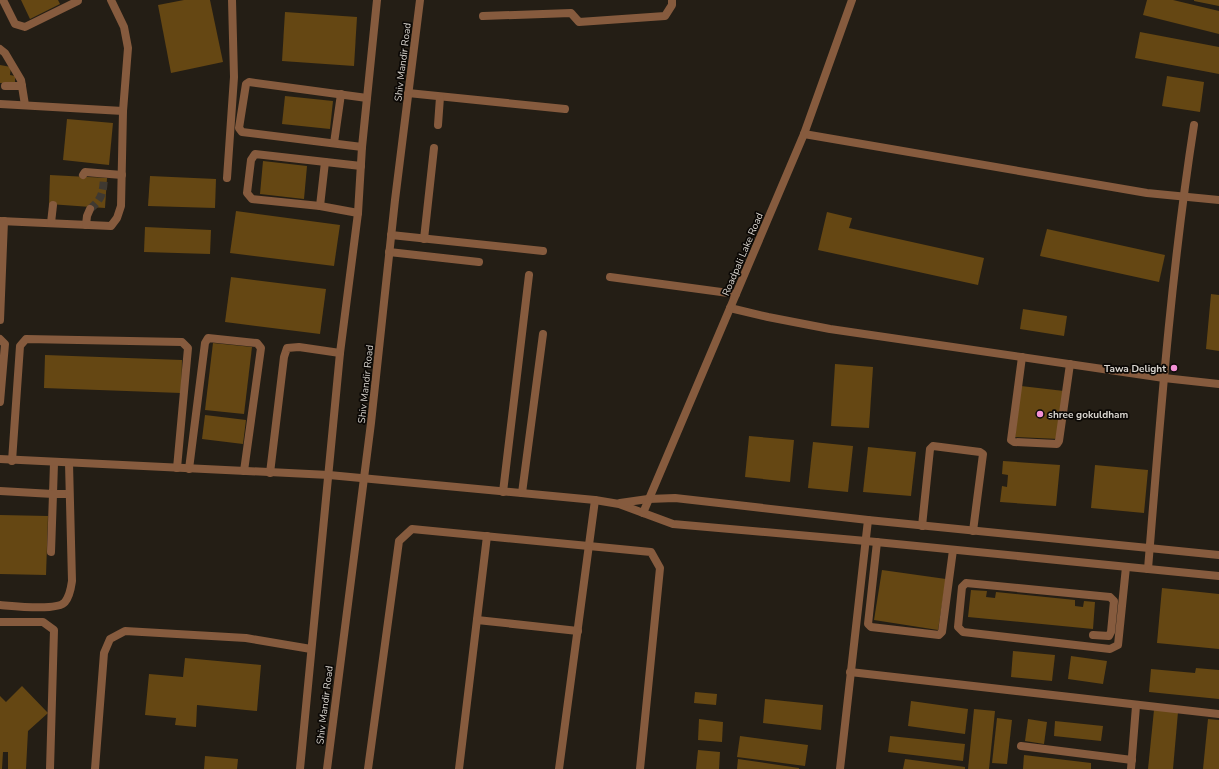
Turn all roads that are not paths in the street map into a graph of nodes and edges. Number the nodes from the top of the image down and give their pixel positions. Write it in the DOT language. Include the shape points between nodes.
graph roads {
  1 [pos="3,0"];
  2 [pos="79,0"];
  3 [pos="111,0"];
  4 [pos="232,0"];
  5 [pos="377,0"];
  6 [pos="420,0"];
  7 [pos="672,0"];
  8 [pos="852,0"];
  9 [pos="483,16"];
  10 [pos="0,49"];
  11 [pos="5,86"];
  12 [pos="22,86"];
  13 [pos="408,93"];
  14 [pos="341,94"];
  15 [pos="440,97"];
  16 [pos="367,98"];
  17 [pos="0,104"];
  18 [pos="25,105"];
  19 [pos="565,109"];
  20 [pos="123,111"];
  21 [pos="438,125"];
  22 [pos="1194,125"];
  23 [pos="804,134"];
  24 [pos="334,143"];
  25 [pos="362,147"];
  26 [pos="434,148"];
  27 [pos="326,162"];
  28 [pos="361,166"];
  29 [pos="83,175"];
  30 [pos="122,175"];
  31 [pos="227,178"];
  32 [pos="1183,197"];
  33 [pos="1219,200"];
  34 [pos="53,205"];
  35 [pos="320,206"];
  36 [pos="90,209"];
  37 [pos="358,213"];
  38 [pos="2,221"];
  39 [pos="51,223"];
  40 [pos="86,225"];
  41 [pos="391,235"];
  42 [pos="424,239"];
  43 [pos="2,242"];
  44 [pos="543,251"];
  45 [pos="389,252"];
  46 [pos="479,262"];
  47 [pos="529,275"];
  48 [pos="610,277"];
  49 [pos="736,294"];
  50 [pos="730,308"];
  51 [pos="0,320"];
  52 [pos="543,334"];
  53 [pos="0,339"];
  54 [pos="340,353"];
  55 [pos="1022,357"];
  56 [pos="1070,364"];
  57 [pos="1164,378"];
  58 [pos="1219,384"];
  59 [pos="0,402"];
  60 [pos="0,459"];
  61 [pos="12,461"];
  62 [pos="54,462"];
  63 [pos="69,463"];
  64 [pos="177,468"];
  65 [pos="189,469"];
  66 [pos="244,471"];
  67 [pos="270,473"];
  68 [pos="329,475"];
  69 [pos="363,478"];
  70 [pos="0,491"];
  71 [pos="503,492"];
  72 [pos="522,493"];
  73 [pos="53,494"];
  74 [pos="69,494"];
  75 [pos="648,499"];
  76 [pos="595,500"];
  77 [pos="619,504"];
  78 [pos="643,512"];
  79 [pos="868,520"];
  80 [pos="922,526"];
  81 [pos="973,531"];
  82 [pos="487,536"];
  83 [pos="866,541"];
  84 [pos="878,542"];
  85 [pos="589,546"];
  86 [pos="1150,549"];
  87 [pos="954,550"];
  88 [pos="51,552"];
  89 [pos="1219,555"];
  90 [pos="1126,567"];
  91 [pos="1148,569"];
  92 [pos="1219,576"];
  93 [pos="0,605"];
  94 [pos="477,620"];
  95 [pos="0,622"];
  96 [pos="578,631"];
  97 [pos="1093,635"];
  98 [pos="312,649"];
  99 [pos="850,672"];
  100 [pos="1136,706"];
  101 [pos="1219,714"];
  102 [pos="1021,746"];
  103 [pos="1132,760"];
  104 [pos="50,769"];
  105 [pos="95,769"];
  106 [pos="300,769"];
  107 [pos="326,769"];
  108 [pos="368,769"];
  109 [pos="459,769"];
  110 [pos="559,769"];
  111 [pos="640,769"];
  112 [pos="840,769"];
  113 [pos="1131,769"];
  1 -- 2 [label="street" via="14,24 25,27"];
  3 -- 20 [label="street" via="124,27 128,48"];
  4 -- 31 [label="street" via="234,76"];
  5 -- 16 [label="street, Shiv Mandir Road"];
  6 -- 13 [label="street, Shiv Mandir Road"];
  7 -- 9 [label="street" via="665,16 579,22 572,13"];
  8 -- 23 [label="street, Roadpali Lake Road"];
  10 -- 12 [label="street" via="14,66"];
  11 -- 12 [label="street"];
  12 -- 18 [label="street"];
  13 -- 15 [label="street"];
  13 -- 41 [label="street, Shiv Mandir Road"];
  14 -- 16 [label="street"];
  14 -- 24 [label="street"];
  14 -- 24 [label="street" via="249,82 246,84 239,128 242,132"];
  15 -- 19 [label="street"];
  15 -- 21 [label="street"];
  16 -- 25 [label="street, Shiv Mandir Road"];
  17 -- 18 [label="street"];
  18 -- 20 [label="street"];
  20 -- 30 [label="street"];
  22 -- 32 [label="street"];
  23 -- 32 [label="street"];
  23 -- 49 [label="street, Roadpali Lake Road"];
  24 -- 25 [label="street"];
  25 -- 28 [label="street, Shiv Mandir Road"];
  26 -- 42 [label="street"];
  27 -- 28 [label="street"];
  27 -- 35 [label="street"];
  27 -- 35 [label="street" via="255,154 251,160 247,193 252,199"];
  28 -- 37 [label="street, Shiv Mandir Road"];
  29 -- 30 [label="street" via="85,172 104,176"];
  30 -- 40 [label="street" via="121,206 112,226"];
  32 -- 33 [label="street"];
  32 -- 57 [label="street"];
  34 -- 39 [label="street"];
  35 -- 37 [label="street"];
  36 -- 40 [label="street" via="86,216"];
  37 -- 54 [label="street, Shiv Mandir Road"];
  38 -- 39 [label="street"];
  38 -- 43 [label="street"];
  39 -- 40 [label="street"];
  41 -- 42 [label="street"];
  41 -- 45 [label="street, Shiv Mandir Road"];
  42 -- 44 [label="street"];
  43 -- 51 [label="street"];
  45 -- 46 [label="street"];
  45 -- 69 [label="street, Shiv Mandir Road"];
  47 -- 71 [label="street"];
  48 -- 49 [label="street"];
  49 -- 50 [label="street, Roadpali Lake Road"];
  50 -- 55 [label="street" via="830,329"];
  50 -- 75 [label="street, Roadpali Lake Road"];
  52 -- 72 [label="street"];
  53 -- 59 [label="street" via="5,344"];
  54 -- 67 [label="street" via="300,347 287,348"];
  54 -- 68 [label="street, Shiv Mandir Road"];
  55 -- 56 [label="street"];
  55 -- 56 [label="street" via="1011,440 1014,442 1057,444"];
  56 -- 57 [label="street"];
  57 -- 58 [label="street"];
  57 -- 86 [label="street"];
  60 -- 61 [label="street"];
  61 -- 62 [label="street"];
  61 -- 64 [label="street" via="20,346 26,339 182,342 188,348"];
  62 -- 63 [label="street"];
  62 -- 73 [label="street"];
  63 -- 64 [label="street"];
  63 -- 74 [label="street"];
  64 -- 65 [label="street"];
  65 -- 66 [label="street"];
  65 -- 66 [label="street" via="205,343 208,338 257,343 261,348"];
  66 -- 67 [label="street"];
  67 -- 68 [label="street"];
  68 -- 69 [label="street"];
  68 -- 98 [label="street, Shiv Mandir Road"];
  69 -- 71 [label="street"];
  69 -- 107 [label="street, Shiv Mandir Road"];
  70 -- 73 [label="street"];
  71 -- 72 [label="street"];
  72 -- 76 [label="street"];
  73 -- 74 [label="street"];
  73 -- 88 [label="street"];
  74 -- 93 [label="street" via="72,581 70,595 65,604 54,608"];
  75 -- 77 [label="street"];
  75 -- 78 [label="street, Roadpali Lake Road"];
  75 -- 79 [label="street" via="675,498"];
  76 -- 77 [label="street"];
  76 -- 85 [label="street"];
  77 -- 78 [label="street"];
  78 -- 83 [label="street" via="673,524"];
  79 -- 80 [label="street"];
  79 -- 83 [label="street"];
  80 -- 81 [label="street"];
  80 -- 81 [label="street" via="930,449 933,446 983,454"];
  81 -- 86 [label="street"];
  82 -- 85 [label="street"];
  82 -- 94 [label="street"];
  82 -- 108 [label="street" via="412,529 399,541"];
  83 -- 84 [label="street"];
  83 -- 99 [label="street"];
  84 -- 87 [label="street"];
  84 -- 87 [label="street" via="868,624 871,627 939,635 942,632"];
  85 -- 96 [label="street"];
  85 -- 111 [label="street" via="651,552 660,568"];
  86 -- 89 [label="street"];
  86 -- 91 [label="street"];
  87 -- 90 [label="street"];
  90 -- 91 [label="street"];
  90 -- 97 [label="street" via="1118,645 1110,649 963,632 958,627 962,587 966,583 1110,597 1114,600 1112,632 1109,636"];
  91 -- 92 [label="street"];
  94 -- 96 [label="street"];
  94 -- 109 [label="street"];
  95 -- 104 [label="street" via="43,622 54,630"];
  96 -- 110 [label="street"];
  98 -- 105 [label="street" via="246,638 125,631 110,639 104,653"];
  98 -- 106 [label="street, Shiv Mandir Road"];
  99 -- 100 [label="street"];
  99 -- 112 [label="street"];
  100 -- 101 [label="street"];
  100 -- 103 [label="street"];
  102 -- 103 [label="street"];
  103 -- 113 [label="street"];
}
